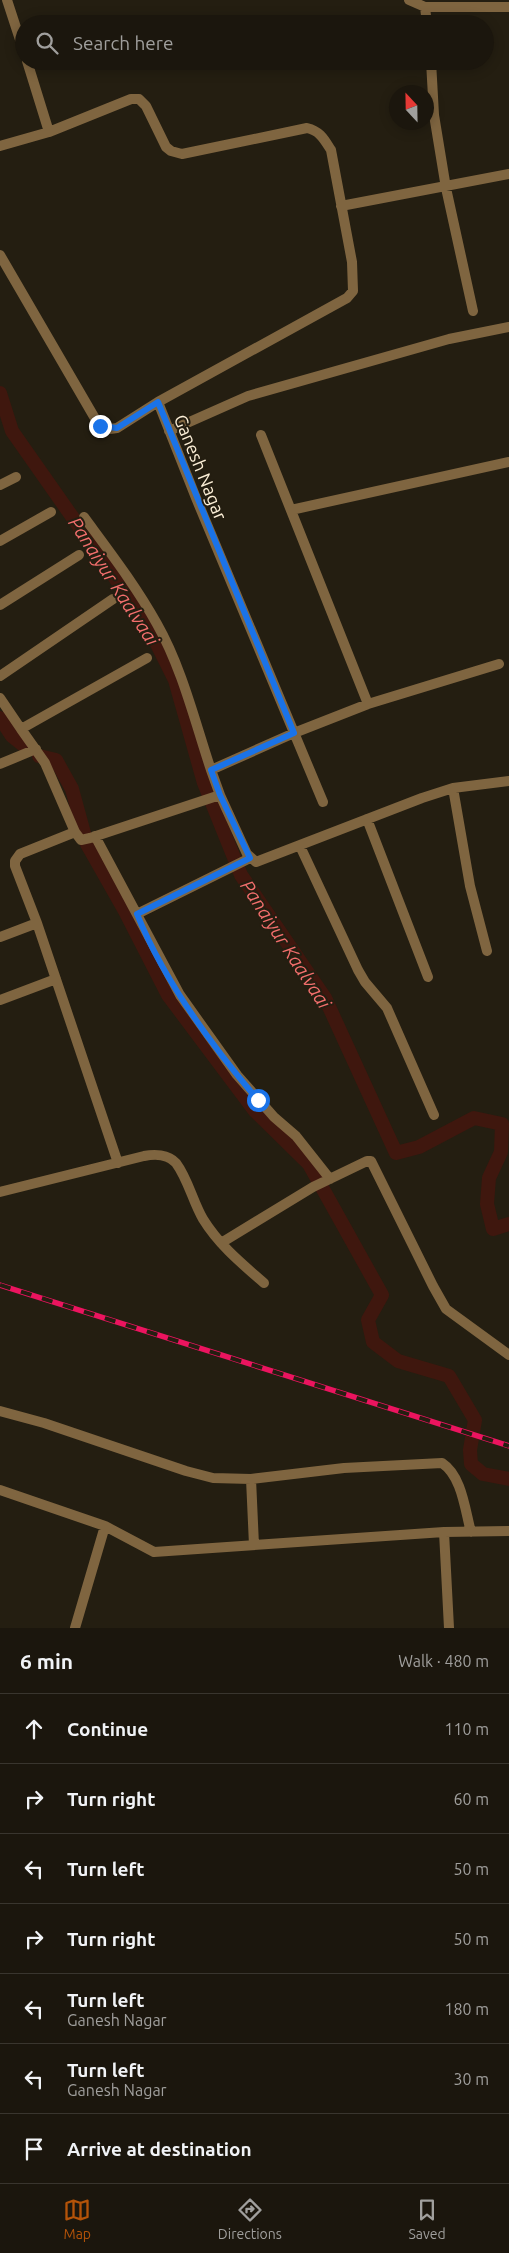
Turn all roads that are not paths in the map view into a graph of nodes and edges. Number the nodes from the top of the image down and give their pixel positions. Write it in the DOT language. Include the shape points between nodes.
graph roads {
  1 [pos="7,0"];
  2 [pos="409,0"];
  3 [pos="425,7"];
  4 [pos="509,7"];
  5 [pos="426,15"];
  6 [pos="15,24"];
  7 [pos="30,70"];
  8 [pos="432,70"];
  9 [pos="49,132"];
  10 [pos="0,146"];
  11 [pos="509,174"];
  12 [pos="446,188"];
  13 [pos="341,206"];
  14 [pos="0,255"];
  15 [pos="472,311"];
  16 [pos="509,327"];
  17 [pos="158,402"];
  18 [pos="169,431"];
  19 [pos="262,435"];
  20 [pos="509,462"];
  21 [pos="16,477"];
  22 [pos="0,485"];
  23 [pos="291,510"];
  24 [pos="51,512"];
  25 [pos="84,517"];
  26 [pos="0,541"];
  27 [pos="79,555"];
  28 [pos="113,599"];
  29 [pos="0,605"];
  30 [pos="147,658"];
  31 [pos="499,664"];
  32 [pos="0,676"];
  33 [pos="0,698"];
  34 [pos="368,704"];
  35 [pos="21,729"];
  36 [pos="294,733"];
  37 [pos="38,751"];
  38 [pos="0,764"];
  39 [pos="211,770"];
  40 [pos="509,781"];
  41 [pos="453,788"];
  42 [pos="217,797"];
  43 [pos="323,802"];
  44 [pos="367,820"];
  45 [pos="86,837"];
  46 [pos="300,846"];
  47 [pos="246,860"];
  48 [pos="137,914"];
  49 [pos="37,924"];
  50 [pos="0,937"];
  51 [pos="487,951"];
  52 [pos="428,978"];
  53 [pos="56,979"];
  54 [pos="0,1000"];
  55 [pos="434,1115"];
  56 [pos="118,1163"];
  57 [pos="329,1179"];
  58 [pos="0,1192"];
  59 [pos="221,1243"];
  60 [pos="264,1283"];
  61 [pos="509,1355"];
  62 [pos="0,1411"];
  63 [pos="251,1479"];
  64 [pos="0,1490"];
  65 [pos="105,1526"];
  66 [pos="509,1531"];
  67 [pos="444,1532"];
  68 [pos="471,1532"];
  69 [pos="254,1545"];
  70 [pos="74,1628"];
  71 [pos="449,1628"];
  1 -- 6 [label="street"];
  2 -- 3 [label="street"];
  3 -- 4 [label="street"];
  3 -- 5 [label="street"];
  7 -- 9 [label="street"];
  8 -- 12 [label="street" via="434,115"];
  9 -- 10 [label="street"];
  9 -- 13 [label="street" via="131,99 139,99 146,106 166,147 182,154 306,128 315,130 331,150"];
  11 -- 12 [label="street"];
  12 -- 13 [label="street"];
  12 -- 15 [label="street"];
  13 -- 17 [label="street" via="352,262 353,291 347,298"];
  14 -- 17 [label="street, Ganesh Nagar" via="100,426 117,428"];
  16 -- 18 [label="street" via="449,339 248,396"];
  17 -- 18 [label="street, Ganesh Nagar"];
  18 -- 36 [label="street, Ganesh Nagar"];
  19 -- 23 [label="street"];
  20 -- 23 [label="street"];
  21 -- 22 [label="street"];
  23 -- 34 [label="street"];
  24 -- 26 [label="street"];
  25 -- 39 [label="street" via="158,624 174,660"];
  27 -- 29 [label="street"];
  28 -- 32 [label="street"];
  30 -- 35 [label="street"];
  31 -- 34 [label="street"];
  33 -- 35 [label="street"];
  34 -- 36 [label="street"];
  35 -- 37 [label="street"];
  36 -- 39 [label="street"];
  36 -- 43 [label="street, Ganesh Nagar"];
  37 -- 38 [label="street"];
  37 -- 45 [label="street"];
  39 -- 42 [label="street"];
  40 -- 41 [label="street"];
  41 -- 44 [label="street"];
  41 -- 51 [label="street" via="470,886"];
  42 -- 45 [label="street"];
  42 -- 47 [label="street"];
  44 -- 46 [label="street"];
  44 -- 52 [label="street"];
  45 -- 48 [label="street"];
  45 -- 49 [label="street" via="20,854 15,861"];
  46 -- 47 [label="street" via="263,861"];
  46 -- 55 [label="street" via="358,970 387,1008"];
  47 -- 48 [label="street"];
  48 -- 57 [label="street" via="180,994 237,1075 274,1117 296,1136"];
  49 -- 50 [label="street"];
  49 -- 53 [label="street"];
  53 -- 54 [label="street"];
  53 -- 56 [label="street"];
  56 -- 58 [label="street"];
  56 -- 59 [label="street" via="156,1154 175,1163 203,1219"];
  57 -- 59 [label="street"];
  57 -- 61 [label="street" via="366,1161 374,1164 446,1309"];
  59 -- 60 [label="street"];
  62 -- 63 [label="street" via="186,1472 213,1478"];
  63 -- 68 [label="street" via="344,1468 442,1463 454,1476"];
  63 -- 69 [label="street"];
  64 -- 65 [label="street"];
  65 -- 69 [label="street" via="154,1552"];
  65 -- 70 [label="street"];
  66 -- 68 [label="street"];
  67 -- 68 [label="street"];
  67 -- 69 [label="street"];
  67 -- 71 [label="street"];
}
